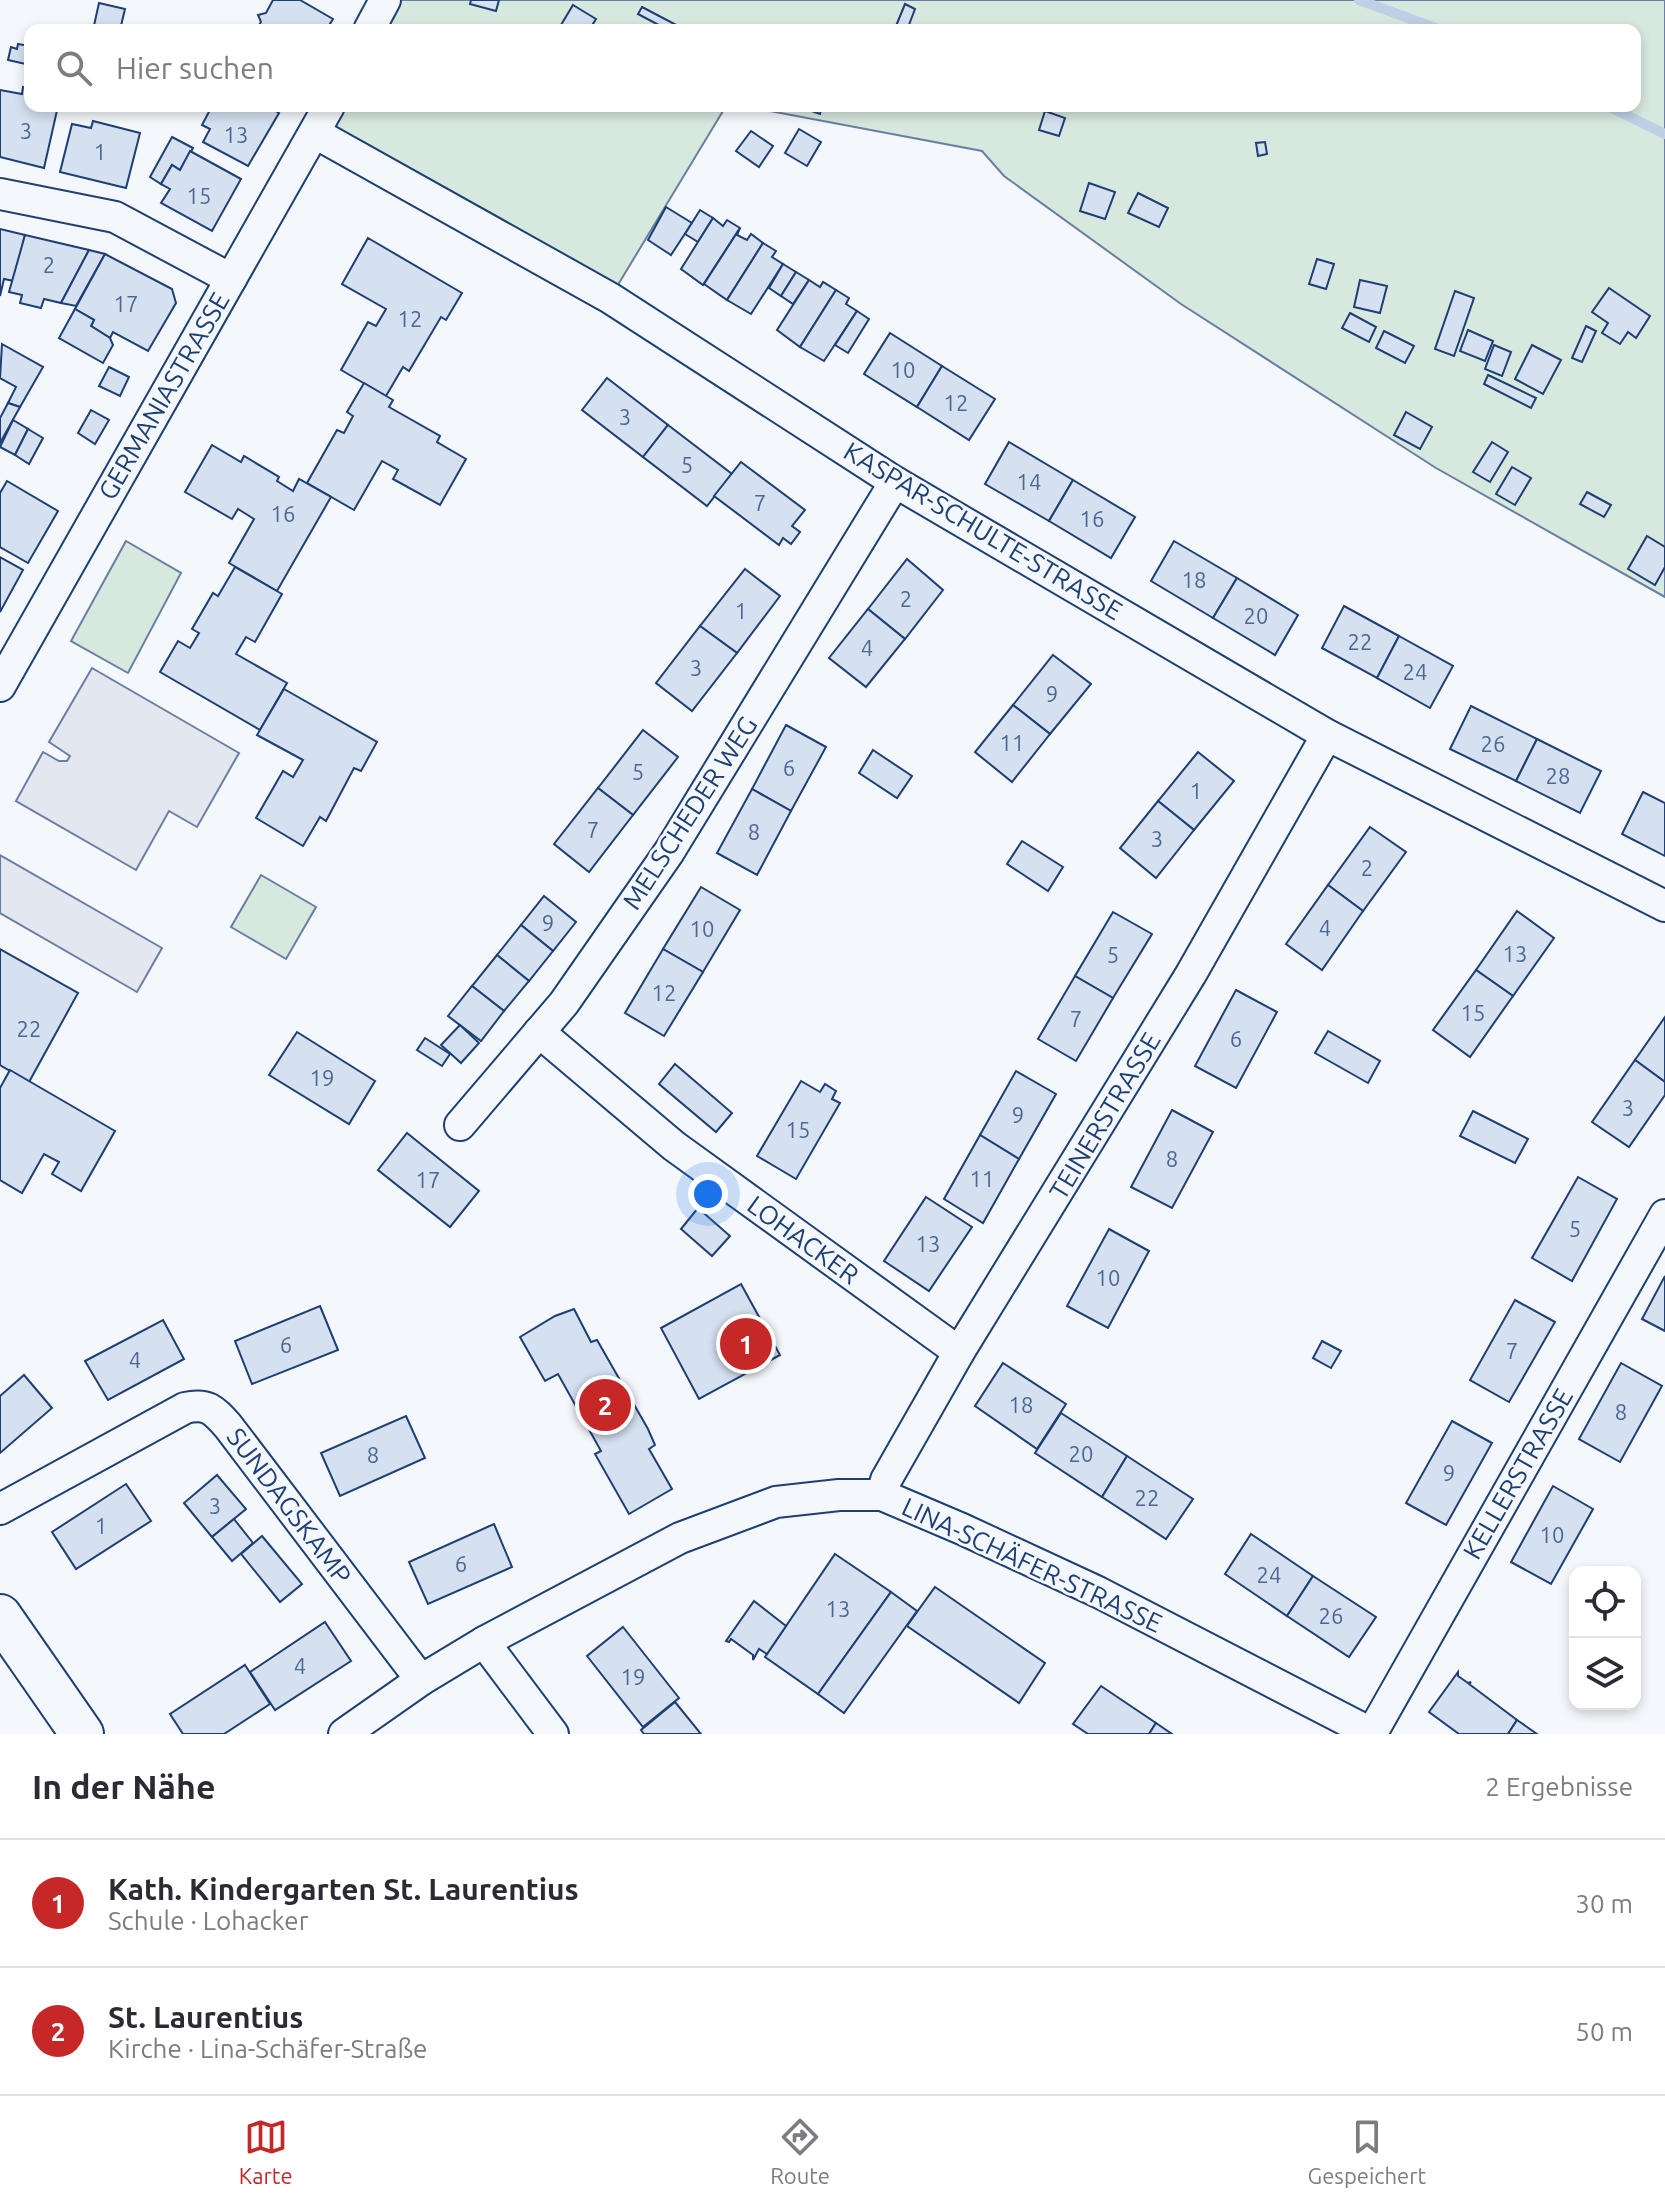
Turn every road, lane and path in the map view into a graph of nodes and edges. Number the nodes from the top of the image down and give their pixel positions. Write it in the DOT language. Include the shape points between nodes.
graph roads {
  1 [pos="385,0"];
  2 [pos="372,24"];
  3 [pos="326,112"];
  4 [pos="315,133"];
  5 [pos="0,194"];
  6 [pos="231,279"];
  7 [pos="895,482"];
  8 [pos="0,686"];
  9 [pos="1327,735"];
  10 [pos="1665,906"];
  11 [pos="539,1032"];
  12 [pos="460,1125"];
  13 [pos="1665,1215"];
  14 [pos="959,1352"];
  15 [pos="882,1495"];
  16 [pos="0,1509"];
  17 [pos="0,1616"];
  18 [pos="484,1642"];
  19 [pos="421,1680"];
  20 [pos="82,1734"];
  21 [pos="344,1734"];
  22 [pos="553,1734"];
  23 [pos="1372,1734"];
  1 -- 2 [label="street"];
  3 -- 4 [label="street, GERMANIASTRASSE"];
  4 -- 6 [label="street, GERMANIASTRASSE"];
  4 -- 7 [label="street, KASPAR-SCHULTE-STRASSE" via="610,298"];
  5 -- 6 [label="street" via="115,217"];
  6 -- 8 [label="street, GERMANIASTRASSE"];
  7 -- 9 [label="street, KASPAR-SCHULTE-STRASSE"];
  7 -- 11 [label="street, MELSCHEDER WEG" via="669,852"];
  9 -- 10 [label="street, KASPAR-SCHULTE-STRASSE"];
  9 -- 14 [label="street, TEINERSTRASSE" via="1197,964"];
  11 -- 12 [label="street, MELSCHEDER WEG"];
  11 -- 14 [label="street, LOHACKER" via="674,1146"];
  13 -- 23 [label="street, KELLERSTRASSE"];
  14 -- 15 [label="street, TEINERSTRASSE"];
  15 -- 18 [label="street, LINA-SCHÄFER-STRASSE" via="776,1502 680,1538"];
  15 -- 23 [label="street, LINA-SCHÄFER-STRASSE" via="1098,1592"];
  16 -- 19 [label="street, SUNDAGSKAMP" via="185,1408 199,1405 215,1411"];
  17 -- 20 [label="street"];
  18 -- 19 [label="street, LINA-SCHÄFER-STRASSE"];
  18 -- 22 [label="street"];
  19 -- 21 [label="street, LINA-SCHÄFER-STRASSE"];
}
